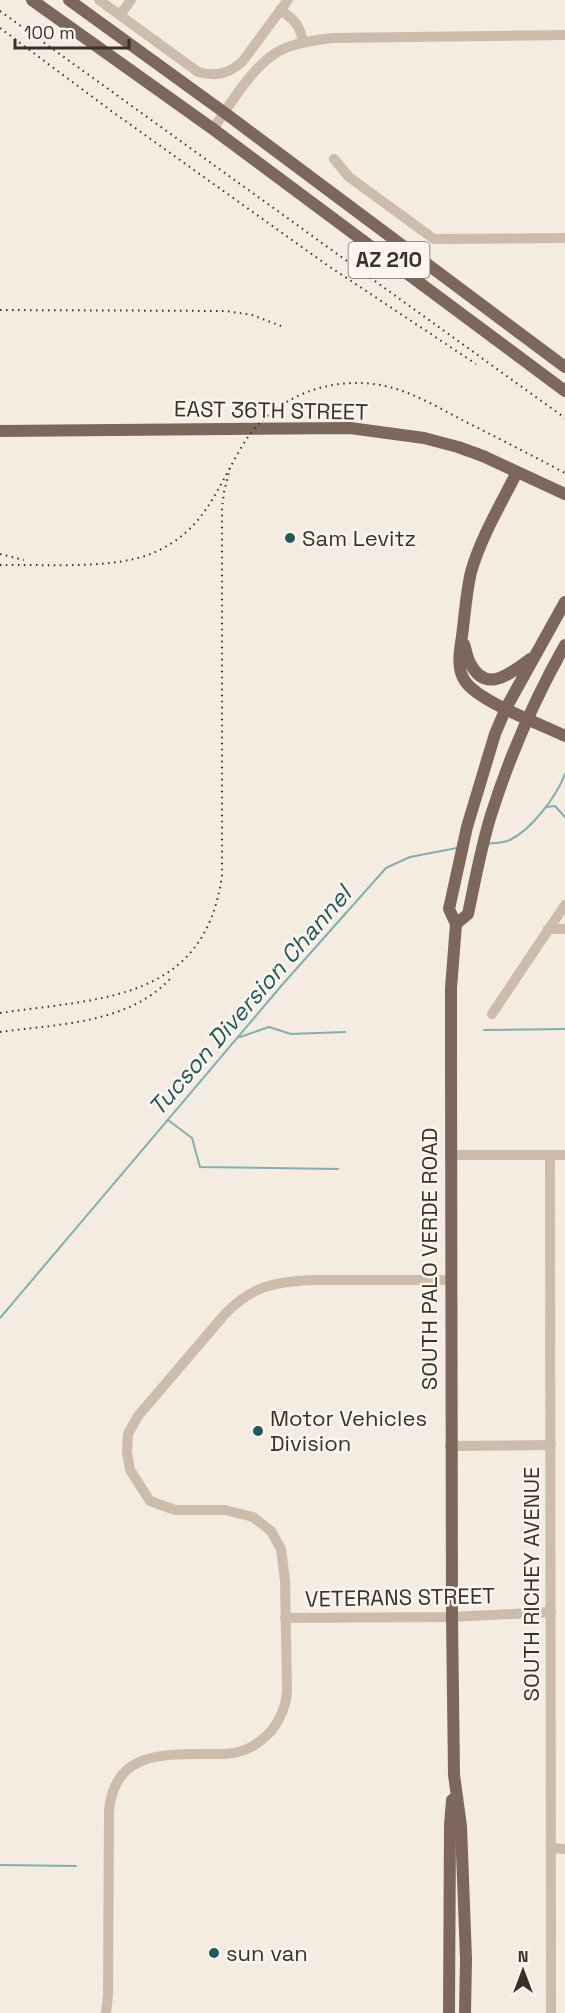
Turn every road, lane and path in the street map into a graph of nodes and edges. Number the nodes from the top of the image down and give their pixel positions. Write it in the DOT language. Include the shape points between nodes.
graph roads {
  1 [pos="32,0"];
  2 [pos="69,0"];
  3 [pos="99,0"];
  4 [pos="131,0"];
  5 [pos="288,0"];
  6 [pos="280,10"];
  7 [pos="120,15"];
  8 [pos="565,35"];
  9 [pos="303,42"];
  10 [pos="225,113"];
  11 [pos="213,129"];
  12 [pos="334,159"];
  13 [pos="565,238"];
  14 [pos="565,367"];
  15 [pos="565,391"];
  16 [pos="0,431"];
  17 [pos="516,471"];
  18 [pos="565,494"];
  19 [pos="565,602"];
  20 [pos="462,637"];
  21 [pos="565,645"];
  22 [pos="533,657"];
  23 [pos="506,708"];
  24 [pos="527,718"];
  25 [pos="565,736"];
  26 [pos="565,904"];
  27 [pos="456,924"];
  28 [pos="548,928"];
  29 [pos="565,929"];
  30 [pos="492,1014"];
  31 [pos="450,1155"];
  32 [pos="550,1155"];
  33 [pos="565,1155"];
  34 [pos="450,1280"];
  35 [pos="550,1445"];
  36 [pos="450,1446"];
  37 [pos="551,1612"];
  38 [pos="452,1617"];
  39 [pos="285,1618"];
  40 [pos="454,1775"];
  41 [pos="551,1848"];
  42 [pos="565,1849"];
  43 [pos="106,2013"];
  44 [pos="450,2013"];
  45 [pos="465,2013"];
  46 [pos="551,2013"];
  1 -- 11 [label="main road, AZ 210"];
  2 -- 10 [label="main road, AZ 210"];
  3 -- 7 [label="street"];
  4 -- 7 [label="street"];
  5 -- 6 [label="street"];
  6 -- 7 [label="street" via="242,62 218,75 198,72"];
  6 -- 9 [label="street" via="296,20"];
  8 -- 9 [label="street" via="332,38"];
  9 -- 10 [label="street" via="272,55"];
  10 -- 11 [label="street"];
  10 -- 14 [label="main road, AZ 210"];
  11 -- 15 [label="main road, AZ 210"];
  12 -- 13 [label="street" via="349,177 435,239"];
  16 -- 17 [label="main road, EAST 36TH STREET" via="350,428 424,438 458,447"];
  17 -- 18 [label="main road, EAST 36TH STREET"];
  17 -- 20 [label="main road" via="476,558 467,591"];
  19 -- 22 [label="main road, SOUTH PALO VERDE ROAD"];
  20 -- 22 [label="main road" via="469,661 477,673 489,680 501,679"];
  20 -- 23 [label="main road" via="459,658 465,681 483,697"];
  21 -- 24 [label="main road, SOUTH PALO VERDE ROAD"];
  22 -- 23 [label="main road, SOUTH PALO VERDE ROAD"];
  23 -- 24 [label="main road"];
  23 -- 27 [label="main road, SOUTH PALO VERDE ROAD" via="457,869 449,909"];
  24 -- 25 [label="main road"];
  24 -- 27 [label="main road, SOUTH PALO VERDE ROAD" via="491,816 468,914"];
  26 -- 28 [label="street"];
  27 -- 31 [label="main road, SOUTH PALO VERDE ROAD" via="451,998"];
  28 -- 29 [label="street"];
  28 -- 30 [label="street"];
  31 -- 32 [label="street"];
  31 -- 34 [label="main road, SOUTH PALO VERDE ROAD"];
  32 -- 33 [label="street"];
  32 -- 35 [label="street, SOUTH RICHEY AVENUE"];
  34 -- 36 [label="main road, SOUTH PALO VERDE ROAD"];
  34 -- 39 [label="street" via="312,1280 267,1286 240,1299 225,1314 138,1416 128,1434 130,1470 150,1501 175,1510 225,1510 252,1517 271,1531 280,1549 285,1580"];
  35 -- 36 [label="street"];
  35 -- 37 [label="street, SOUTH RICHEY AVENUE"];
  36 -- 38 [label="main road, SOUTH PALO VERDE ROAD"];
  37 -- 38 [label="street, VETERANS STREET"];
  37 -- 41 [label="street, SOUTH RICHEY AVENUE"];
  38 -- 39 [label="street, VETERANS STREET"];
  38 -- 40 [label="main road, SOUTH PALO VERDE ROAD"];
  39 -- 43 [label="street" via="286,1700 279,1720 268,1734 238,1752 147,1758 126,1770 115,1786 109,1811"];
  40 -- 44 [label="main road, SOUTH PALO VERDE ROAD" via="450,1825"];
  40 -- 45 [label="main road, SOUTH PALO VERDE ROAD" via="461,1826"];
  41 -- 42 [label="street"];
  41 -- 46 [label="street, SOUTH RICHEY AVENUE"];
}
